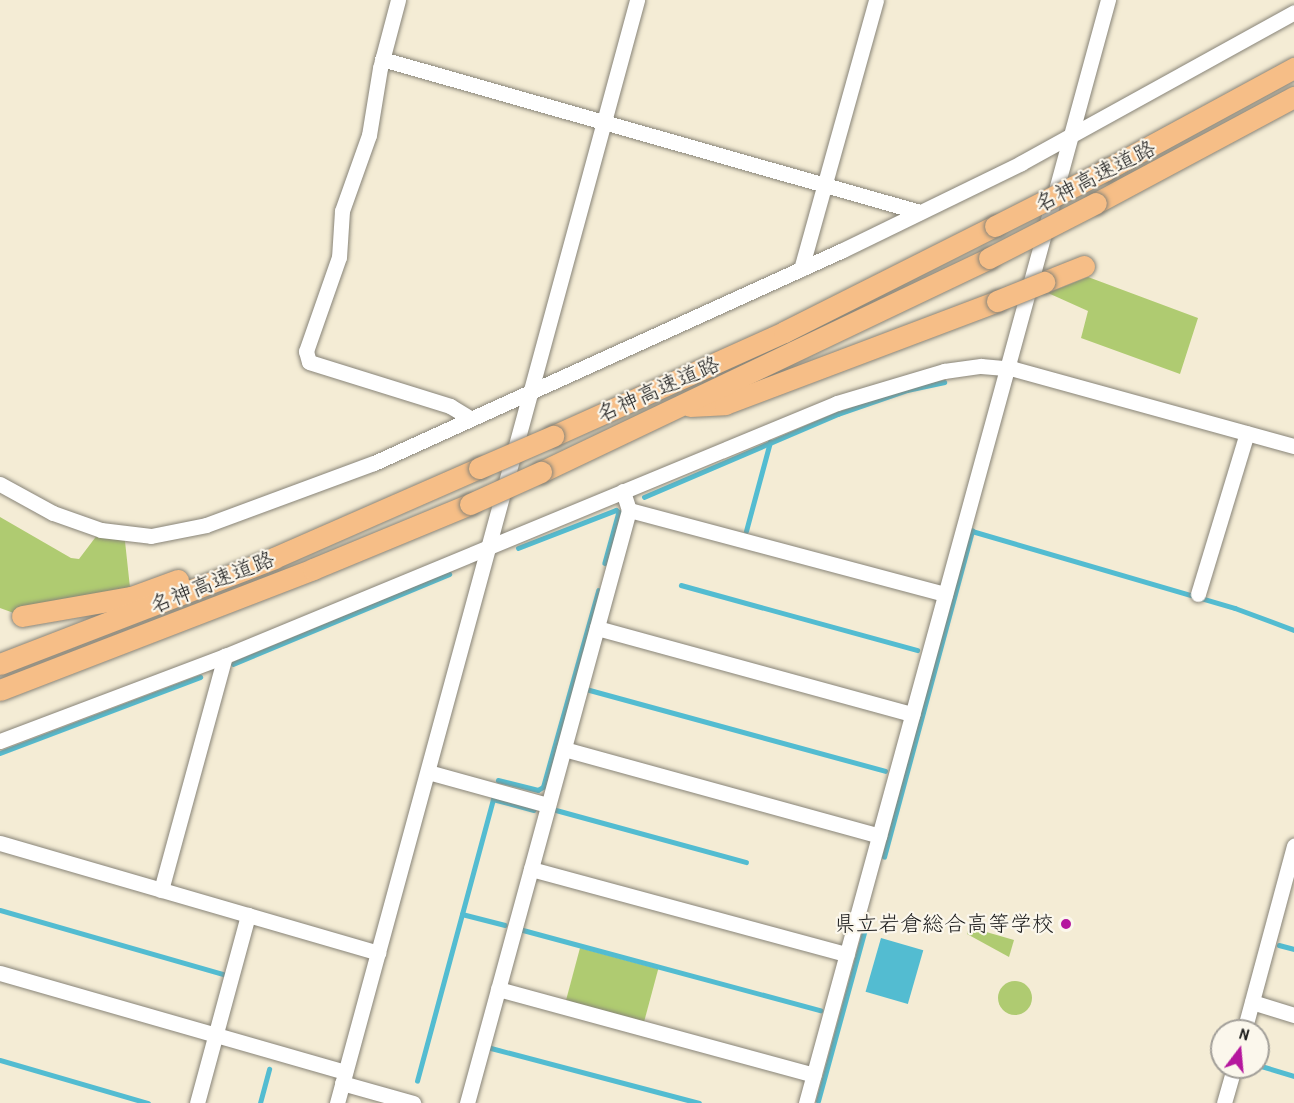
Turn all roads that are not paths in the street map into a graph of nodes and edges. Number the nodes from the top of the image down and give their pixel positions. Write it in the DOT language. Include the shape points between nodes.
graph roads {
  1 [pos="398,0"];
  2 [pos="637,0"];
  3 [pos="876,0"];
  4 [pos="1108,0"];
  5 [pos="1294,12"];
  6 [pos="382,59"];
  7 [pos="1294,68"];
  8 [pos="1294,97"];
  9 [pos="604,122"];
  10 [pos="1071,135"];
  11 [pos="826,184"];
  12 [pos="920,212"];
  13 [pos="1084,266"];
  14 [pos="801,269"];
  15 [pos="1007,368"];
  16 [pos="531,392"];
  17 [pos="677,407"];
  18 [pos="470,418"];
  19 [pos="1247,432"];
  20 [pos="1294,446"];
  21 [pos="0,484"];
  22 [pos="623,491"];
  23 [pos="630,510"];
  24 [pos="489,546"];
  25 [pos="274,558"];
  26 [pos="945,594"];
  27 [pos="1198,594"];
  28 [pos="22,616"];
  29 [pos="597,628"];
  30 [pos="225,656"];
  31 [pos="0,664"];
  32 [pos="0,690"];
  33 [pos="912,714"];
  34 [pos="0,741"];
  35 [pos="564,749"];
  36 [pos="428,772"];
  37 [pos="548,805"];
  38 [pos="879,836"];
  39 [pos="0,843"];
  40 [pos="1294,846"];
  41 [pos="531,869"];
  42 [pos="1290,880"];
  43 [pos="161,890"];
  44 [pos="248,915"];
  45 [pos="378,953"];
  46 [pos="847,954"];
  47 [pos="0,973"];
  48 [pos="498,989"];
  49 [pos="1252,1002"];
  50 [pos="1294,1015"];
  51 [pos="1247,1019"];
  52 [pos="215,1035"];
  53 [pos="814,1075"];
  54 [pos="344,1078"];
  55 [pos="1231,1079"];
  56 [pos="197,1103"];
  57 [pos="337,1103"];
  58 [pos="413,1103"];
  59 [pos="467,1103"];
  60 [pos="806,1103"];
  61 [pos="1224,1103"];
  1 -- 6 [label="street"];
  2 -- 9 [label="street"];
  3 -- 11 [label="street"];
  4 -- 10 [label="street"];
  5 -- 10 [label="street"];
  6 -- 9 [label="street"];
  6 -- 18 [label="street" via="369,135 342,211 339,257 306,351 309,362 450,406"];
  7 -- 25 [label="highway, 名神高速道路, bridge" via="1106,170 784,332"];
  8 -- 17 [label="highway, 名神高速道路, bridge" via="989,258"];
  9 -- 11 [label="street"];
  9 -- 16 [label="street"];
  10 -- 12 [label="street"];
  10 -- 15 [label="street"];
  11 -- 12 [label="street"];
  11 -- 14 [label="street"];
  12 -- 14 [label="street"];
  13 -- 17 [label="highway, bridge" via="725,404"];
  14 -- 16 [label="street"];
  15 -- 19 [label="street"];
  15 -- 22 [label="street" via="981,366 896,383 763,432"];
  15 -- 26 [label="street"];
  16 -- 18 [label="street"];
  16 -- 24 [label="street"];
  17 -- 32 [label="highway, 名神高速道路, bridge" via="470,504"];
  18 -- 21 [label="street" via="374,462 206,525 151,536 101,530 53,513"];
  19 -- 20 [label="street"];
  19 -- 27 [label="street"];
  22 -- 23 [label="street"];
  22 -- 24 [label="street"];
  23 -- 26 [label="street"];
  23 -- 29 [label="street"];
  24 -- 30 [label="street"];
  24 -- 36 [label="street"];
  25 -- 28 [label="highway" via="222,564 131,597"];
  25 -- 31 [label="highway, 名神高速道路"];
  26 -- 33 [label="street"];
  29 -- 33 [label="street"];
  29 -- 35 [label="street"];
  30 -- 34 [label="street"];
  30 -- 43 [label="street"];
  33 -- 38 [label="street"];
  35 -- 37 [label="street"];
  35 -- 38 [label="street"];
  36 -- 37 [label="street"];
  36 -- 45 [label="street"];
  37 -- 41 [label="street"];
  38 -- 46 [label="street"];
  39 -- 43 [label="street"];
  40 -- 42 [label="street"];
  41 -- 46 [label="street"];
  41 -- 48 [label="street"];
  42 -- 49 [label="street"];
  43 -- 44 [label="street"];
  44 -- 45 [label="street"];
  44 -- 52 [label="street"];
  45 -- 54 [label="street"];
  46 -- 53 [label="street"];
  47 -- 52 [label="street"];
  48 -- 53 [label="street"];
  48 -- 59 [label="street"];
  49 -- 50 [label="street"];
  49 -- 51 [label="street"];
  52 -- 54 [label="street"];
  52 -- 56 [label="street"];
  53 -- 60 [label="street"];
  54 -- 57 [label="street"];
  54 -- 58 [label="street"];
  55 -- 61 [label="street"];
}
